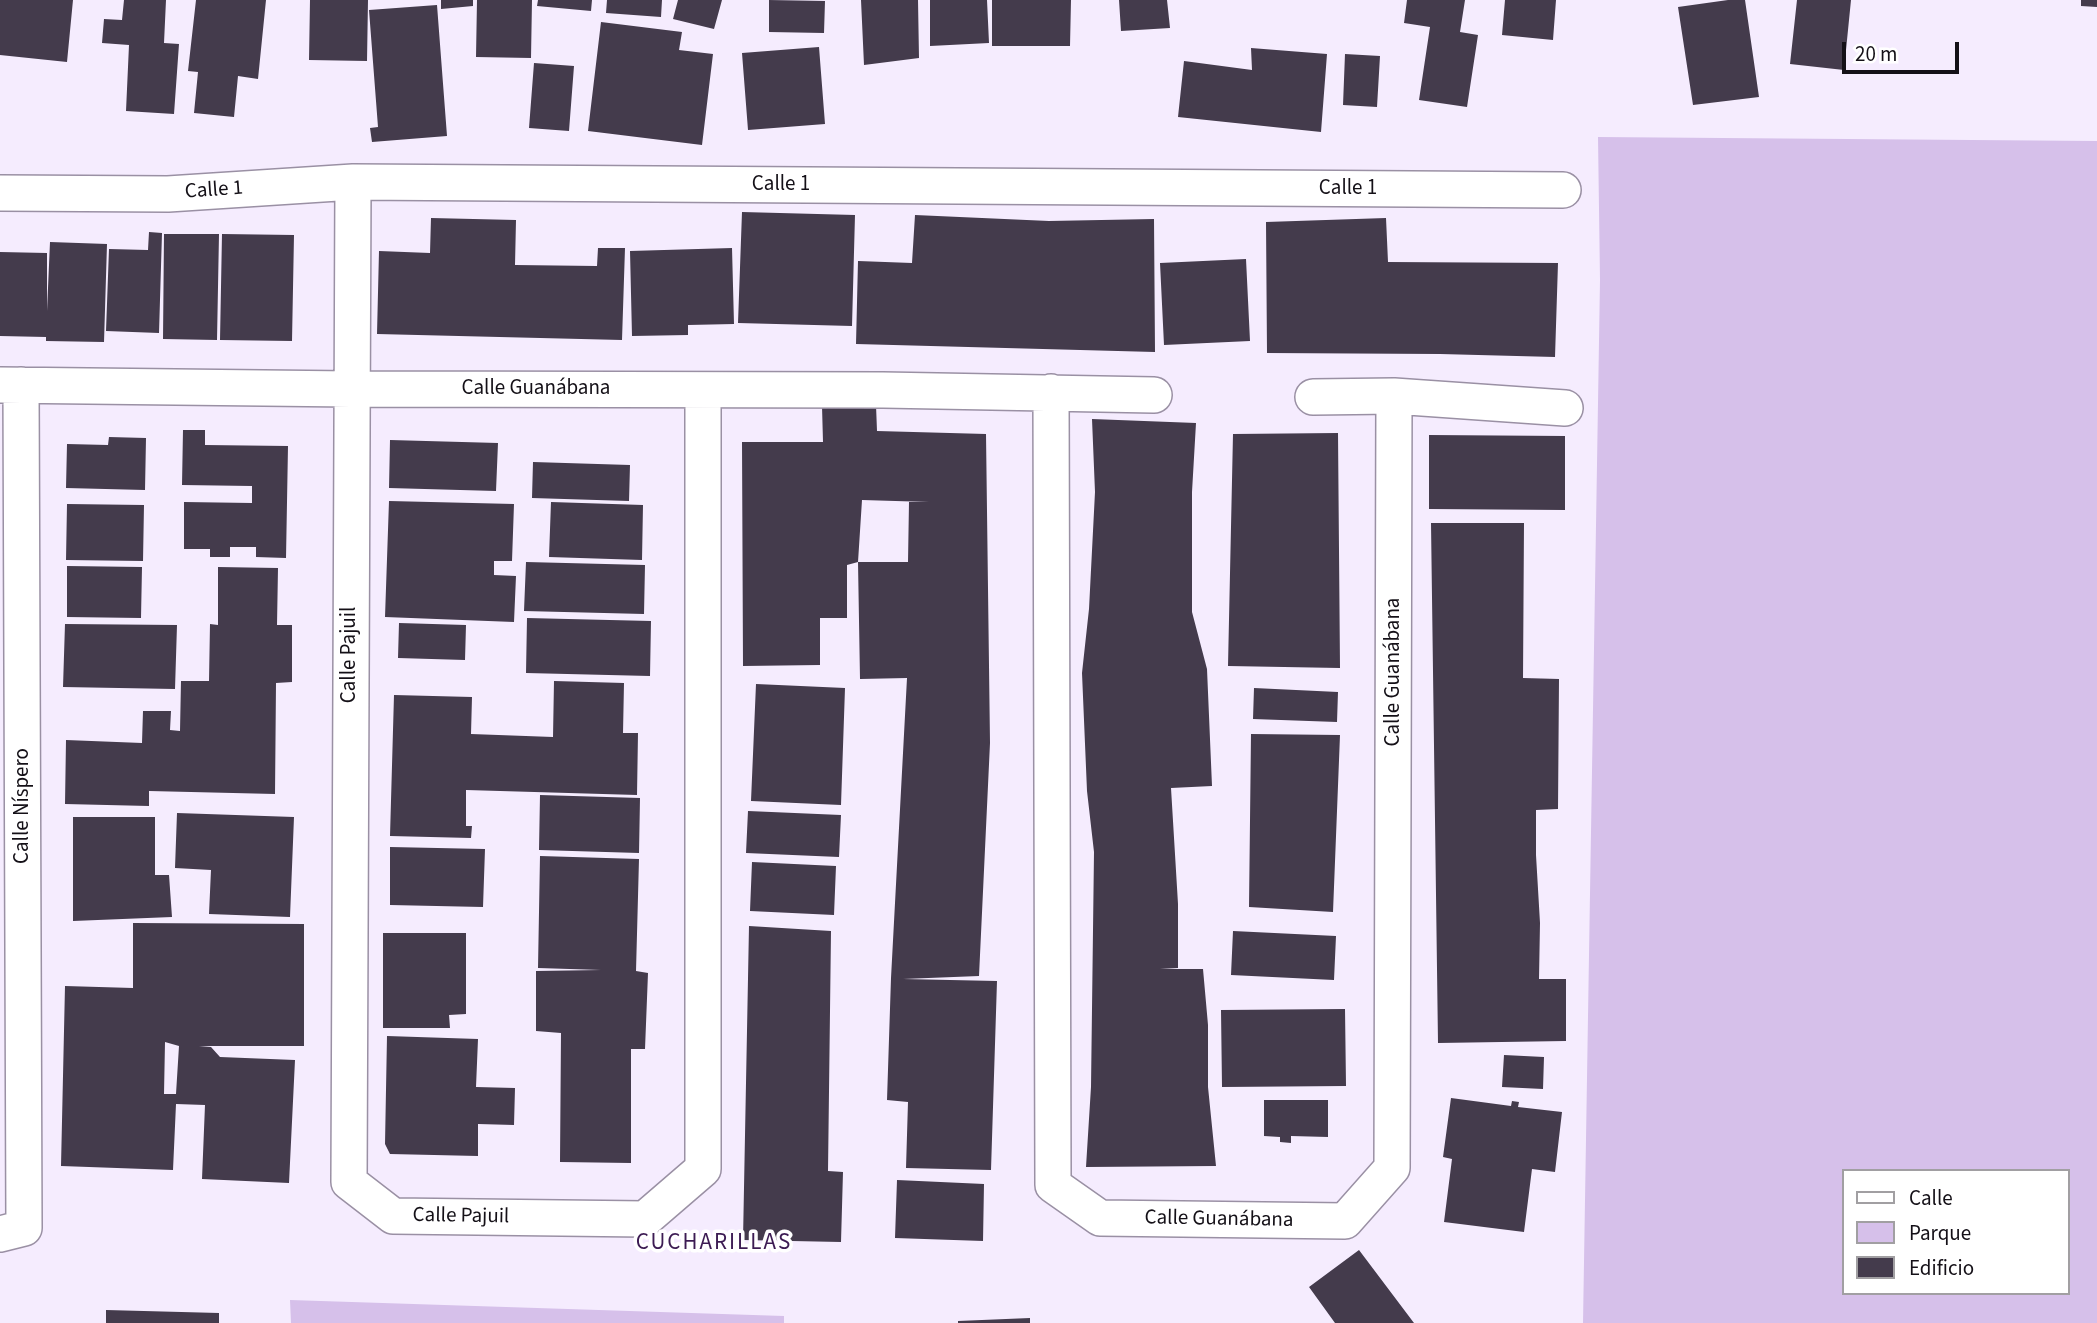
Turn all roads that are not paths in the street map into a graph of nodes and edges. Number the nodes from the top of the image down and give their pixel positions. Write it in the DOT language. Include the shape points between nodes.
graph roads {
  1 [pos="353,182"];
  2 [pos="1563,190"];
  3 [pos="0,193"];
  4 [pos="11,385"];
  5 [pos="351,389"];
  6 [pos="704,390"];
  7 [pos="1051,392"];
  8 [pos="1154,396"];
  9 [pos="1394,396"];
  10 [pos="1313,397"];
  11 [pos="1566,408"];
  12 [pos="12,1231"];
  1 -- 2 [label="street, Calle 1"];
  1 -- 3 [label="street, Calle 1" via="168,194"];
  1 -- 5 [label="street, Calle Pajuil"];
  4 -- 5 [label="street, Calle Guanábana"];
  4 -- 12 [label="street, Calle Níspero"];
  5 -- 6 [label="street, Calle Guanábana"];
  5 -- 6 [label="street, Calle Pajuil" via="349,1182 393,1216 645,1219 703,1169"];
  6 -- 7 [label="street, Calle Guanábana"];
  7 -- 8 [label="street, Calle Guanábana"];
  7 -- 9 [label="street, Calle Guanábana" via="1053,1185 1100,1218 1345,1221 1392,1168"];
  9 -- 10 [label="street"];
  9 -- 11 [label="street"];
}
